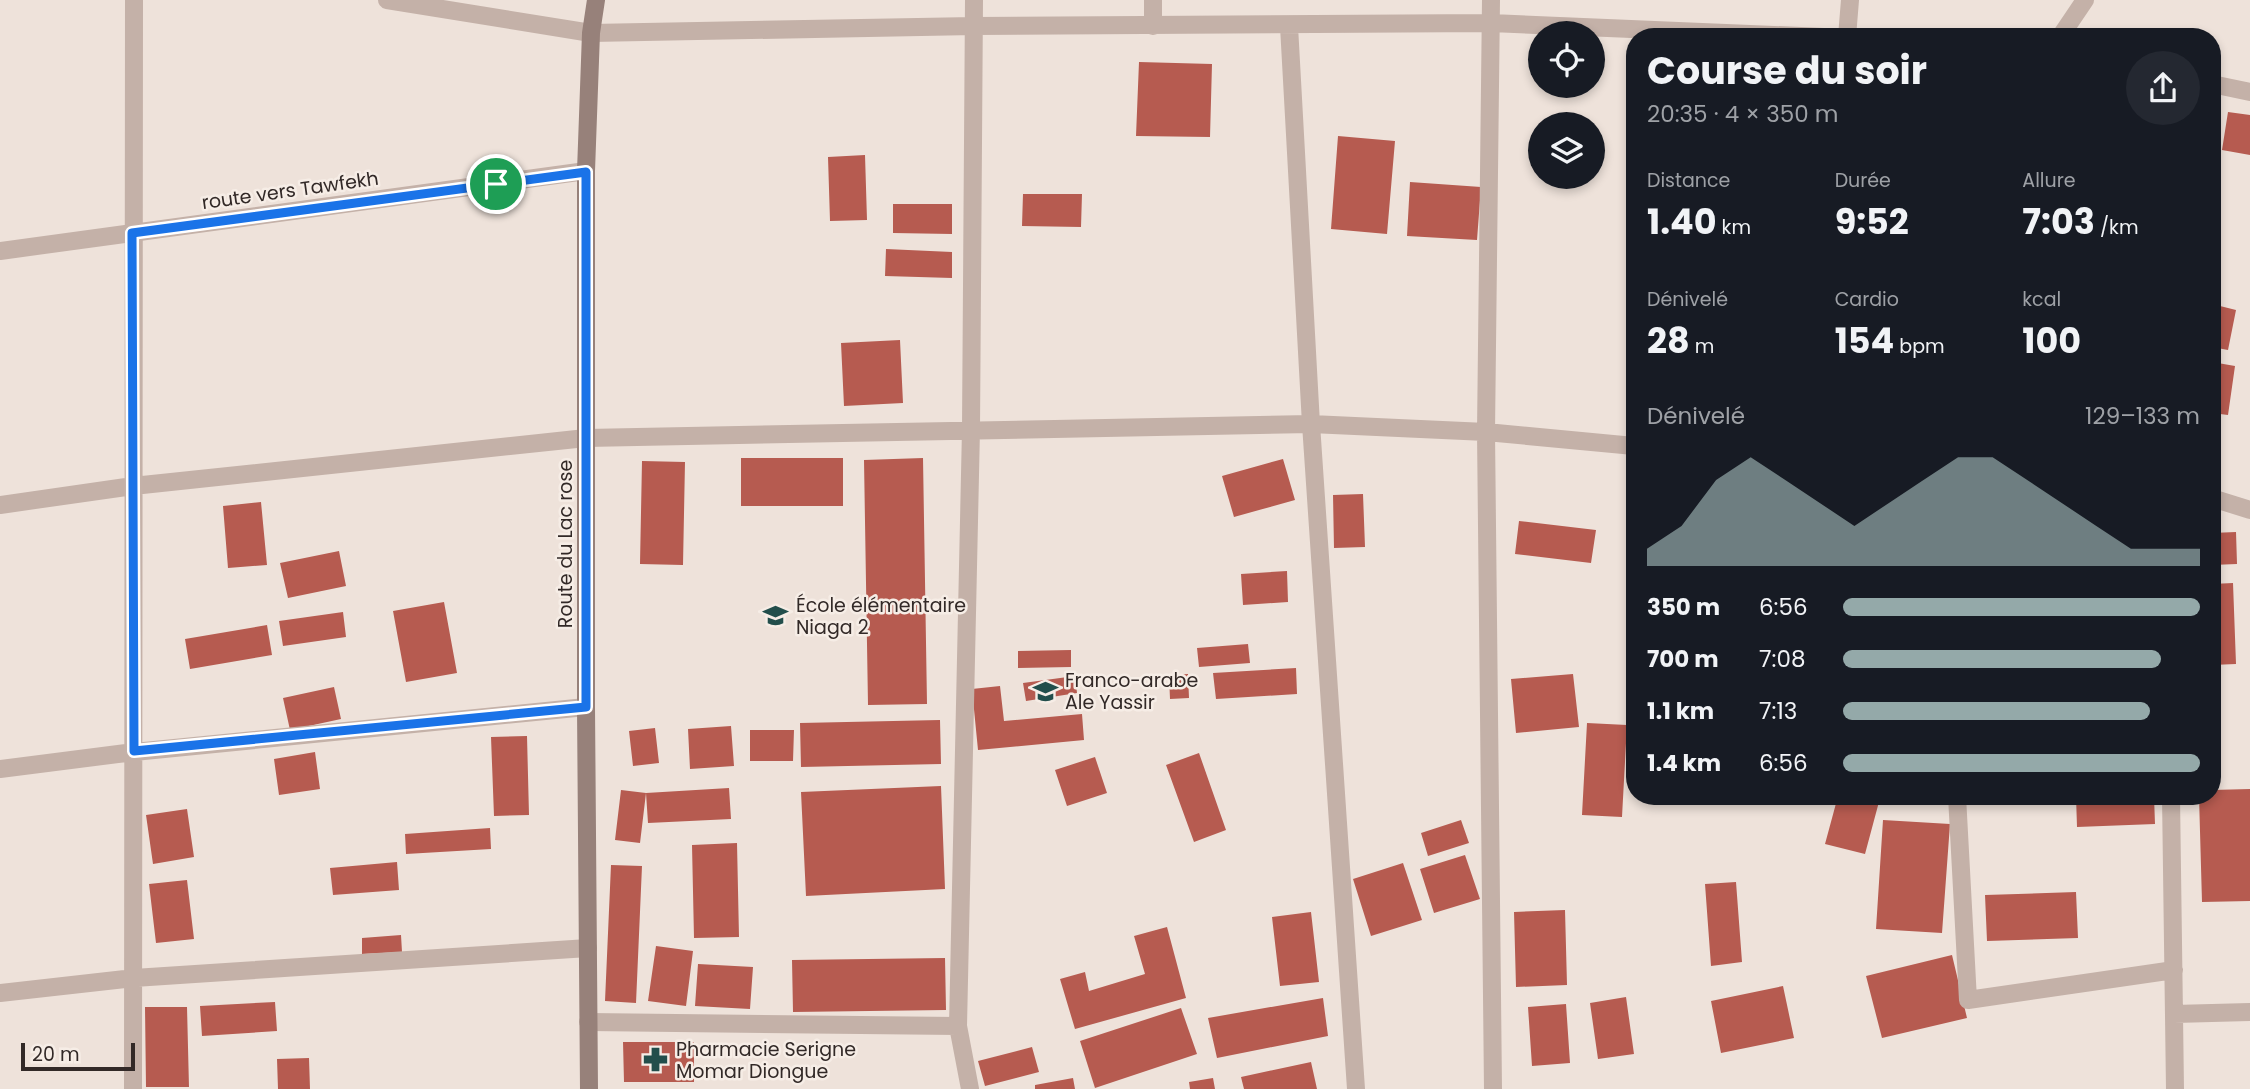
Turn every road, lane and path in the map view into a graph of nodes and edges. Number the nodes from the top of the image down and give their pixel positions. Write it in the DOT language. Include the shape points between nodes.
graph roads {
  1 [pos="134,0"];
  2 [pos="387,0"];
  3 [pos="596,0"];
  4 [pos="974,0"];
  5 [pos="1153,0"];
  6 [pos="1491,0"];
  7 [pos="1850,0"];
  8 [pos="2085,0"];
  9 [pos="1491,23"];
  10 [pos="974,26"];
  11 [pos="1153,26"];
  12 [pos="1289,26"];
  13 [pos="1848,28"];
  14 [pos="2066,28"];
  15 [pos="1626,29"];
  16 [pos="591,33"];
  17 [pos="2221,86"];
  18 [pos="2250,92"];
  19 [pos="586,172"];
  20 [pos="132,233"];
  21 [pos="0,251"];
  22 [pos="1311,424"];
  23 [pos="971,429"];
  24 [pos="1486,432"];
  25 [pos="586,438"];
  26 [pos="1626,445"];
  27 [pos="133,486"];
  28 [pos="2221,499"];
  29 [pos="0,505"];
  30 [pos="2250,510"];
  31 [pos="586,707"];
  32 [pos="134,751"];
  33 [pos="0,769"];
  34 [pos="1957,805"];
  35 [pos="2171,805"];
  36 [pos="587,948"];
  37 [pos="2174,970"];
  38 [pos="134,978"];
  39 [pos="0,993"];
  40 [pos="2250,1012"];
  41 [pos="2174,1014"];
  42 [pos="588,1022"];
  43 [pos="958,1026"];
  44 [pos="132,1089"];
  45 [pos="589,1089"];
  46 [pos="970,1089"];
  47 [pos="1356,1089"];
  48 [pos="1493,1089"];
  49 [pos="2175,1089"];
  1 -- 20 [label="street"];
  2 -- 16 [label="street"];
  3 -- 16 [label="main road, Route du Lac rose"];
  4 -- 10 [label="street"];
  5 -- 11 [label="street"];
  6 -- 9 [label="street"];
  7 -- 13 [label="street"];
  8 -- 14 [label="street"];
  9 -- 12 [label="street"];
  9 -- 15 [label="street"];
  9 -- 24 [label="street"];
  10 -- 11 [label="street"];
  10 -- 16 [label="street"];
  10 -- 23 [label="street"];
  11 -- 12 [label="street"];
  12 -- 22 [label="street"];
  16 -- 19 [label="main road, Route du Lac rose"];
  17 -- 18 [label="street"];
  19 -- 20 [label="street, route vers Tawfekh"];
  19 -- 25 [label="main road, Route du Lac rose"];
  20 -- 21 [label="street, route vers Tawfekh"];
  20 -- 27 [label="street"];
  22 -- 23 [label="street"];
  22 -- 24 [label="street"];
  22 -- 47 [label="street"];
  23 -- 25 [label="street"];
  23 -- 43 [label="street"];
  24 -- 26 [label="street"];
  24 -- 48 [label="street"];
  25 -- 27 [label="street"];
  25 -- 31 [label="main road, Route du Lac rose"];
  27 -- 29 [label="street"];
  27 -- 32 [label="street"];
  28 -- 30 [label="street"];
  31 -- 32 [label="street"];
  31 -- 36 [label="main road, Route du Lac rose"];
  32 -- 33 [label="street"];
  32 -- 38 [label="street"];
  34 -- 37 [label="street" via="1968,1000"];
  35 -- 37 [label="street"];
  36 -- 38 [label="street"];
  36 -- 42 [label="main road, Route du Lac rose"];
  37 -- 41 [label="street"];
  38 -- 39 [label="street"];
  38 -- 44 [label="street"];
  40 -- 41 [label="street"];
  41 -- 49 [label="street"];
  42 -- 43 [label="street"];
  42 -- 45 [label="main road, Route du Lac rose"];
  43 -- 46 [label="street"];
}
